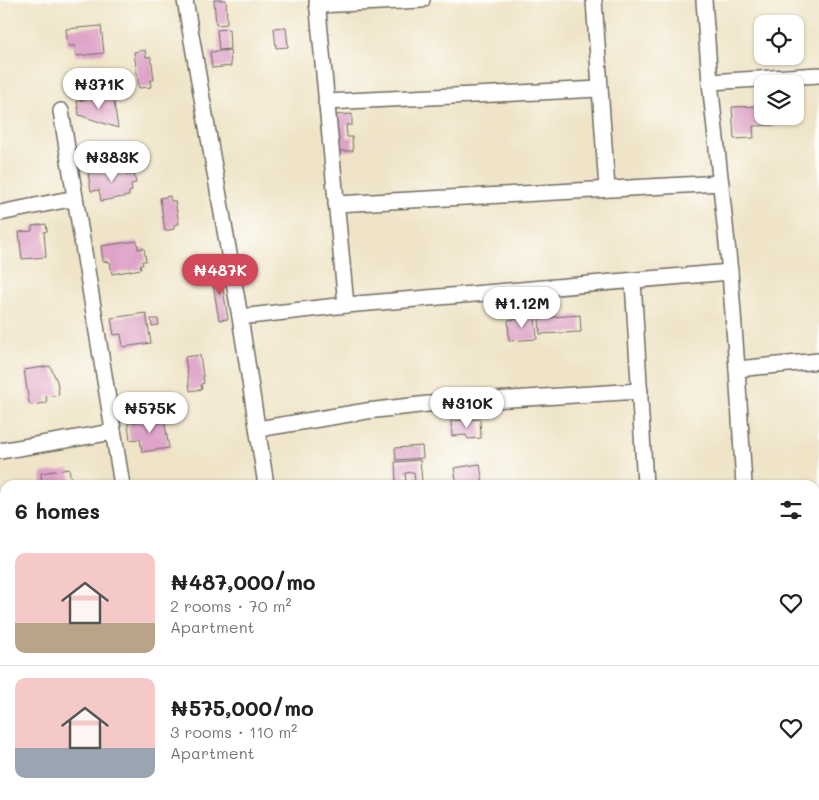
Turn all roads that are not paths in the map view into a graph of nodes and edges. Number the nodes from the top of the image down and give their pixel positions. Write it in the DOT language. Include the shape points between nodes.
graph roads {
  1 [pos="185,0"];
  2 [pos="422,0"];
  3 [pos="594,0"];
  4 [pos="704,0"];
  5 [pos="317,3"];
  6 [pos="819,75"];
  7 [pos="710,82"];
  8 [pos="600,89"];
  9 [pos="326,102"];
  10 [pos="61,111"];
  11 [pos="721,183"];
  12 [pos="607,189"];
  13 [pos="75,200"];
  14 [pos="336,204"];
  15 [pos="0,213"];
  16 [pos="730,272"];
  17 [pos="633,281"];
  18 [pos="346,305"];
  19 [pos="240,317"];
  20 [pos="819,361"];
  21 [pos="737,369"];
  22 [pos="640,390"];
  23 [pos="258,429"];
  24 [pos="113,432"];
  25 [pos="0,451"];
  26 [pos="121,480"];
  27 [pos="265,480"];
  28 [pos="645,480"];
  29 [pos="744,480"];
  1 -- 19 [label="street"];
  2 -- 5 [label="street"];
  3 -- 8 [label="street"];
  4 -- 7 [label="street"];
  5 -- 9 [label="street"];
  6 -- 7 [label="street"];
  7 -- 11 [label="street"];
  8 -- 9 [label="street"];
  8 -- 12 [label="street"];
  9 -- 14 [label="street"];
  10 -- 13 [label="street"];
  11 -- 12 [label="street"];
  11 -- 16 [label="street"];
  12 -- 14 [label="street"];
  13 -- 15 [label="street"];
  13 -- 24 [label="street"];
  14 -- 18 [label="street"];
  16 -- 17 [label="street"];
  16 -- 21 [label="street"];
  17 -- 18 [label="street"];
  17 -- 22 [label="street"];
  18 -- 19 [label="street"];
  19 -- 23 [label="street"];
  20 -- 21 [label="street"];
  21 -- 29 [label="street"];
  22 -- 23 [label="street" via="428,404"];
  22 -- 28 [label="street"];
  23 -- 27 [label="street"];
  24 -- 25 [label="street"];
  24 -- 26 [label="street"];
}
